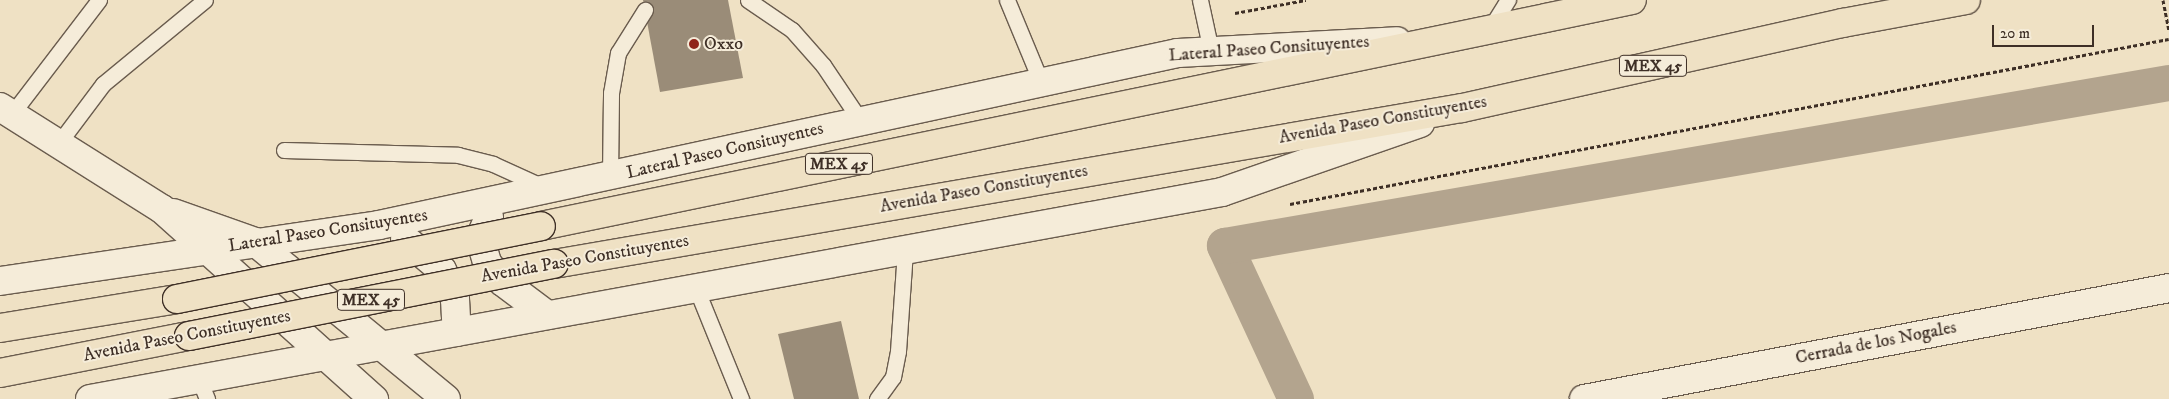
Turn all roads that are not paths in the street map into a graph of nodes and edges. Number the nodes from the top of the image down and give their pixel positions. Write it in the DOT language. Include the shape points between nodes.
graph roads {
  1 [pos="99,0"];
  2 [pos="205,0"];
  3 [pos="748,0"];
  4 [pos="1007,0"];
  5 [pos="1200,0"];
  6 [pos="1508,0"];
  7 [pos="1632,0"];
  8 [pos="1966,0"];
  9 [pos="645,10"];
  10 [pos="1489,30"];
  11 [pos="1451,38"];
  12 [pos="1211,51"];
  13 [pos="1041,82"];
  14 [pos="1462,108"];
  15 [pos="6,111"];
  16 [pos="860,120"];
  17 [pos="58,144"];
  18 [pos="284,150"];
  19 [pos="610,177"];
  20 [pos="550,190"];
  21 [pos="499,201"];
  22 [pos="162,209"];
  23 [pos="379,225"];
  24 [pos="256,242"];
  25 [pos="206,250"];
  26 [pos="905,250"];
  27 [pos="0,281"];
  28 [pos="696,288"];
  29 [pos="2169,288"];
  30 [pos="547,315"];
  31 [pos="0,328"];
  32 [pos="457,332"];
  33 [pos="380,345"];
  34 [pos="327,358"];
  35 [pos="0,373"];
  36 [pos="203,389"];
  37 [pos="744,396"];
  38 [pos="90,399"];
  39 [pos="374,399"];
  40 [pos="446,399"];
  41 [pos="877,399"];
  42 [pos="1584,399"];
  1 -- 15 [label="lane"];
  2 -- 17 [label="lane" via="104,84"];
  3 -- 16 [label="lane" via="792,30 823,65"];
  4 -- 13 [label="lane"];
  5 -- 12 [label="lane"];
  6 -- 10 [label="lane"];
  7 -- 10 [label="highway, MEX 45"];
  8 -- 14 [label="highway, Avenida Paseo Constituyentes / MEX 45" via="1843,23"];
  9 -- 19 [label="lane" via="618,53 611,93"];
  10 -- 11 [label="highway, MEX 45"];
  11 -- 12 [label="street, Lateral Paseo Consituyentes"];
  11 -- 31 [label="highway, MEX 45, bridge" via="187,297"];
  12 -- 13 [label="street, Lateral Paseo Consituyentes" via="1178,53"];
  13 -- 16 [label="street, Lateral Paseo Consituyentes"];
  14 -- 26 [label="street" via="1222,192"];
  14 -- 35 [label="highway, Avenida Paseo Constituyentes / MEX 45, bridge" via="554,264"];
  15 -- 17 [label="street"];
  16 -- 19 [label="street, Lateral Paseo Consituyentes"];
  17 -- 22 [label="street"];
  18 -- 20 [label="lane" via="458,155 494,164"];
  19 -- 20 [label="street, Lateral Paseo Consituyentes"];
  20 -- 21 [label="street, Lateral Paseo Consituyentes"];
  21 -- 23 [label="street, Lateral Paseo Consituyentes"];
  21 -- 30 [label="street" via="483,227 481,251 503,282"];
  22 -- 24 [label="street"];
  22 -- 25 [label="street"];
  23 -- 24 [label="street, Lateral Paseo Consituyentes"];
  23 -- 32 [label="street" via="413,243 442,270 454,299"];
  24 -- 25 [label="street, Lateral Paseo Consituyentes"];
  24 -- 33 [label="street"];
  25 -- 27 [label="street, Lateral Paseo Consituyentes"];
  25 -- 34 [label="street"];
  26 -- 28 [label="street"];
  26 -- 41 [label="lane" via="893,378"];
  28 -- 30 [label="street"];
  28 -- 37 [label="lane"];
  29 -- 42 [label="street, Cerrada de los Nogales"];
  30 -- 32 [label="street"];
  32 -- 33 [label="street"];
  33 -- 34 [label="street"];
  33 -- 40 [label="street"];
  34 -- 36 [label="street"];
  34 -- 39 [label="street"];
  36 -- 38 [label="street"];
}
